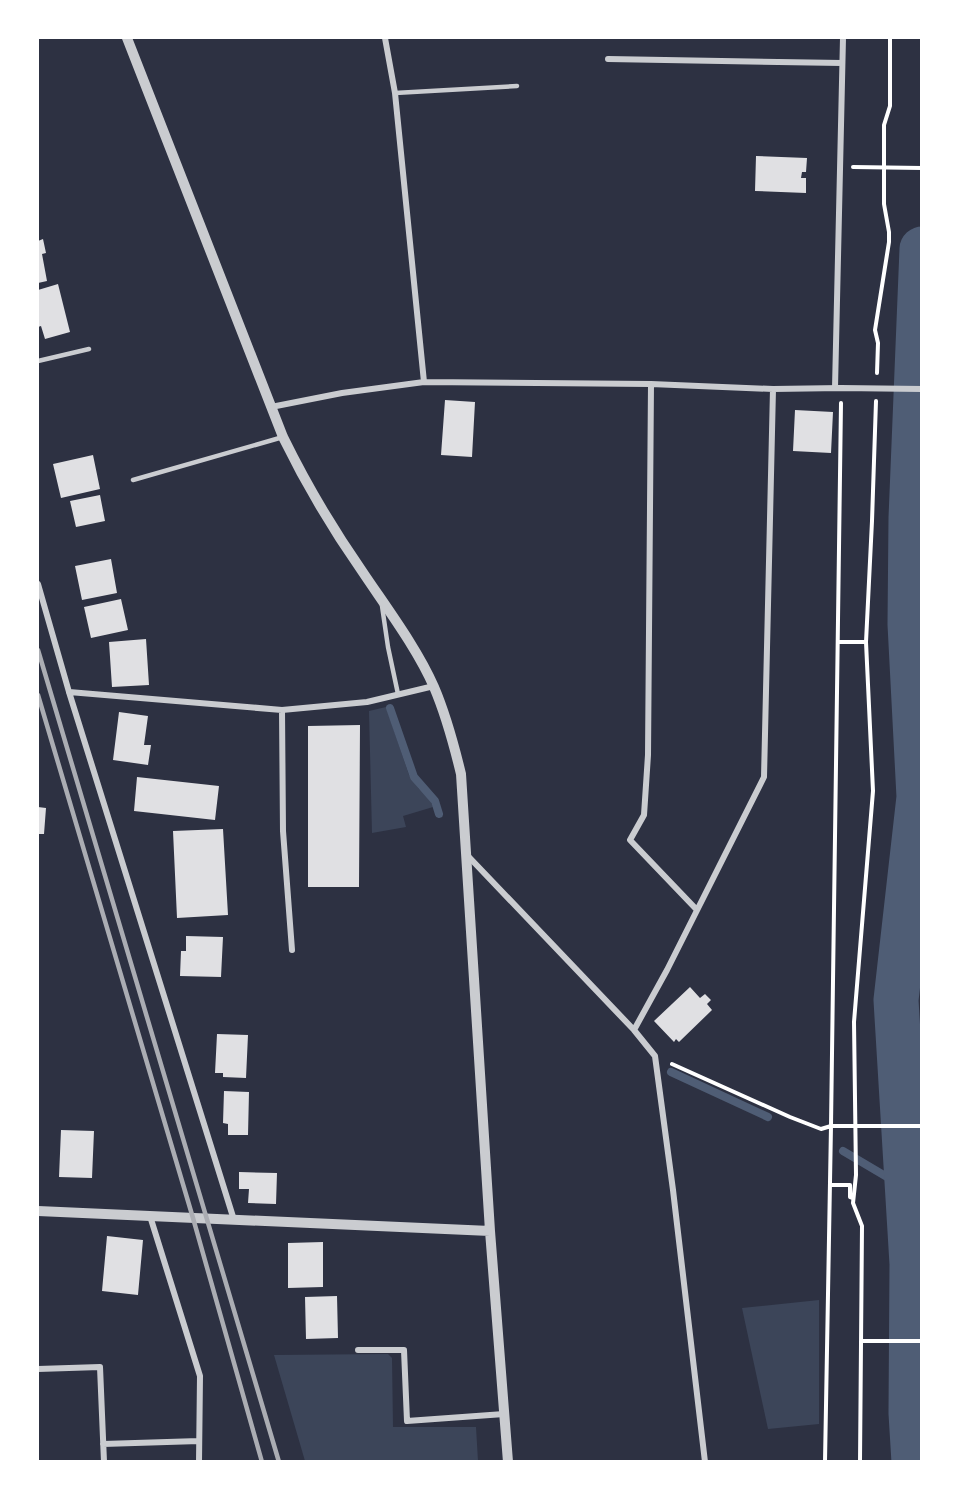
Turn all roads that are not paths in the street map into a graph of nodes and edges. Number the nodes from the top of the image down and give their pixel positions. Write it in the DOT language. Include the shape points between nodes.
graph roads {
  1 [pos="127,38"];
  2 [pos="385,38"];
  3 [pos="843,38"];
  4 [pos="608,59"];
  5 [pos="842,63"];
  6 [pos="517,86"];
  7 [pos="394,93"];
  8 [pos="89,349"];
  9 [pos="38,361"];
  10 [pos="424,382"];
  11 [pos="651,384"];
  12 [pos="838,388"];
  13 [pos="773,389"];
  14 [pos="921,390"];
  15 [pos="271,407"];
  16 [pos="283,437"];
  17 [pos="133,480"];
  18 [pos="38,585"];
  19 [pos="381,600"];
  20 [pos="434,686"];
  21 [pos="69,692"];
  22 [pos="398,694"];
  23 [pos="282,710"];
  24 [pos="466,854"];
  25 [pos="697,909"];
  26 [pos="292,950"];
  27 [pos="634,1030"];
  28 [pos="38,1211"];
  29 [pos="150,1216"];
  30 [pos="234,1220"];
  31 [pos="490,1231"];
  32 [pos="358,1350"];
  33 [pos="38,1369"];
  34 [pos="504,1414"];
  35 [pos="199,1441"];
  36 [pos="103,1443"];
  37 [pos="104,1461"];
  38 [pos="199,1461"];
  39 [pos="508,1461"];
  40 [pos="705,1461"];
  1 -- 15 [label="street"];
  2 -- 7 [label="street"];
  3 -- 5 [label="street"];
  4 -- 5 [label="street"];
  5 -- 12 [label="street"];
  6 -- 7 [label="lane"];
  7 -- 10 [label="street"];
  8 -- 9 [label="lane"];
  10 -- 11 [label="street"];
  10 -- 15 [label="street"];
  11 -- 13 [label="street"];
  11 -- 25 [label="street" via="648,755 644,815 630,840"];
  12 -- 13 [label="street"];
  12 -- 14 [label="street"];
  13 -- 25 [label="street" via="764,777"];
  15 -- 16 [label="street"];
  16 -- 17 [label="lane"];
  16 -- 19 [label="street" via="335,532"];
  18 -- 21 [label="street"];
  19 -- 20 [label="street"];
  19 -- 22 [label="lane"];
  20 -- 22 [label="street"];
  20 -- 24 [label="street" via="461,774"];
  21 -- 23 [label="street"];
  21 -- 30 [label="street"];
  22 -- 23 [label="street" via="367,702"];
  23 -- 26 [label="street" via="283,831"];
  24 -- 27 [label="street"];
  24 -- 31 [label="street"];
  25 -- 27 [label="street"];
  27 -- 40 [label="street" via="655,1056"];
  28 -- 29 [label="street"];
  29 -- 30 [label="street"];
  29 -- 35 [label="street" via="200,1376"];
  30 -- 31 [label="street"];
  31 -- 34 [label="street"];
  32 -- 34 [label="street" via="404,1350 406,1421"];
  33 -- 36 [label="street" via="100,1367"];
  34 -- 39 [label="street"];
  35 -- 36 [label="street"];
  35 -- 38 [label="street"];
  36 -- 37 [label="street"];
}
